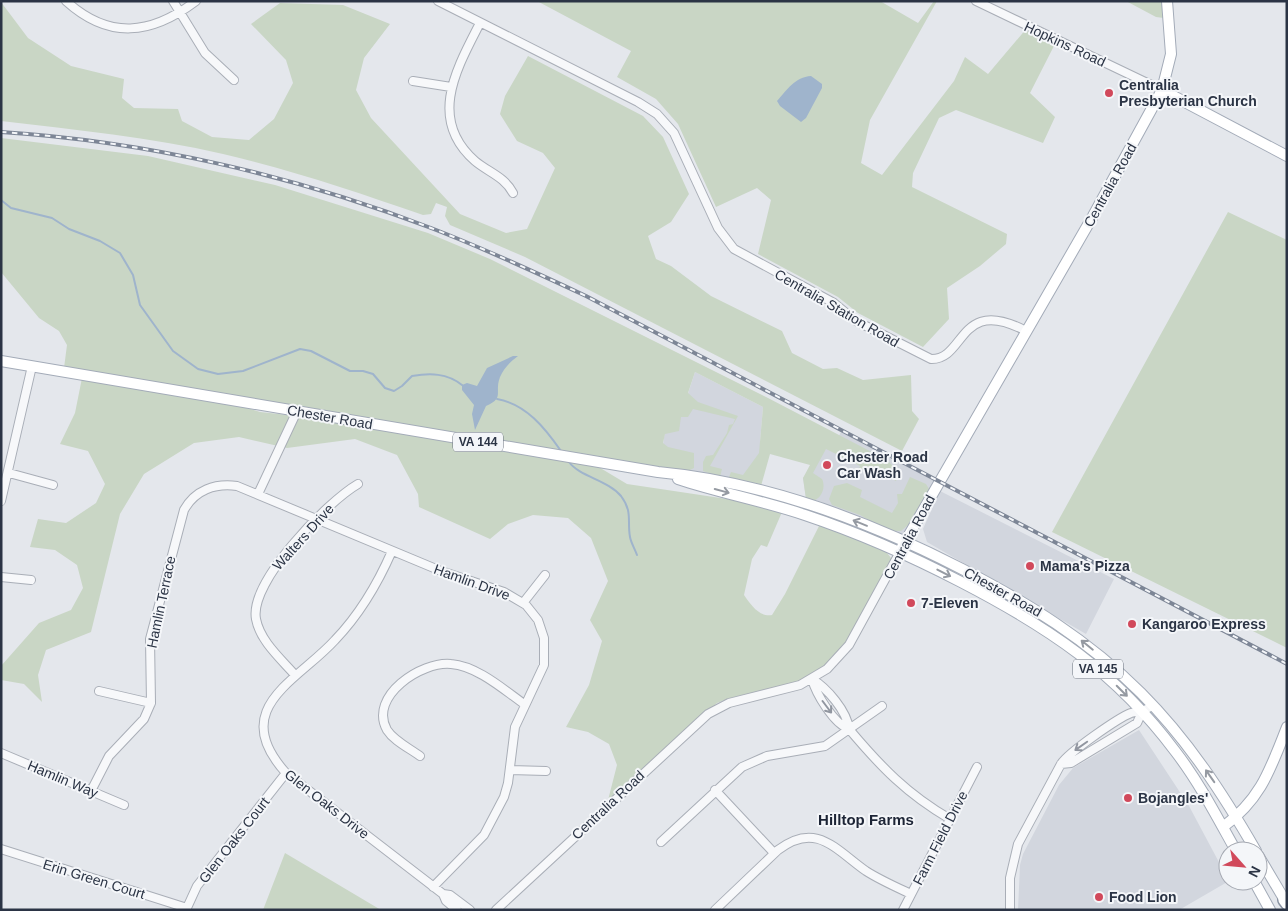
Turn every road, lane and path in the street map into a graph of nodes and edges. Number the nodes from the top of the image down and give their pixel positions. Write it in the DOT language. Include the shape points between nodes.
graph roads {
  1 [pos="66,1"];
  2 [pos="173,1"];
  3 [pos="196,1"];
  4 [pos="438,1"];
  5 [pos="976,1"];
  6 [pos="1167,1"];
  7 [pos="180,13"];
  8 [pos="480,23"];
  9 [pos="234,80"];
  10 [pos="413,81"];
  11 [pos="451,87"];
  12 [pos="1162,90"];
  13 [pos="1287,156"];
  14 [pos="513,193"];
  15 [pos="1026,331"];
  16 [pos="1,361"];
  17 [pos="32,366"];
  18 [pos="297,411"];
  19 [pos="658,472"];
  20 [pos="9,473"];
  21 [pos="358,484"];
  22 [pos="54,485"];
  23 [pos="258,494"];
  24 [pos="1,501"];
  25 [pos="317,519"];
  26 [pos="905,542"];
  27 [pos="392,550"];
  28 [pos="900,552"];
  29 [pos="545,575"];
  30 [pos="1,577"];
  31 [pos="31,580"];
  32 [pos="523,603"];
  33 [pos="295,675"];
  34 [pos="812,679"];
  35 [pos="99,691"];
  36 [pos="151,703"];
  37 [pos="524,704"];
  38 [pos="1152,705"];
  39 [pos="882,706"];
  40 [pos="1142,712"];
  41 [pos="1287,727"];
  42 [pos="849,729"];
  43 [pos="1,753"];
  44 [pos="420,756"];
  45 [pos="1061,764"];
  46 [pos="978,767"];
  47 [pos="510,770"];
  48 [pos="546,771"];
  49 [pos="286,773"];
  50 [pos="715,790"];
  51 [pos="91,791"];
  52 [pos="124,805"];
  53 [pos="1236,817"];
  54 [pos="950,819"];
  55 [pos="1223,827"];
  56 [pos="1231,841"];
  57 [pos="1250,841"];
  58 [pos="660,842"];
  59 [pos="1,849"];
  60 [pos="774,853"];
  61 [pos="1268,872"];
  62 [pos="433,887"];
  63 [pos="1260,891"];
  64 [pos="442,894"];
  65 [pos="911,894"];
  66 [pos="1286,903"];
  67 [pos="186,909"];
  68 [pos="458,910"];
  69 [pos="470,910"];
  70 [pos="496,910"];
  71 [pos="715,910"];
  72 [pos="903,910"];
  73 [pos="1010,910"];
  74 [pos="1270,910"];
  1 -- 7 [label="street" via="82,16 130,29 158,25"];
  2 -- 7 [label="street"];
  3 -- 7 [label="street"];
  4 -- 8 [label="street, Centralia Station Road"];
  5 -- 12 [label="street, Hopkins Road"];
  6 -- 12 [label="main road, Centralia Road" via="1171,54"];
  7 -- 9 [label="street" via="205,53"];
  8 -- 11 [label="street" via="455,71"];
  8 -- 15 [label="street, Centralia Station Road" via="657,114 674,133 718,228 734,249 834,303 856,321 931,359 940,359 949,353 964,332 977,323 1008,322"];
  10 -- 11 [label="street"];
  11 -- 14 [label="street" via="450,114 458,138 475,161 501,178"];
  12 -- 13 [label="main road, Hopkins Road"];
  12 -- 15 [label="main road, Centralia Road"];
  15 -- 26 [label="main road, Centralia Road"];
  16 -- 17 [label="main road, Chester Road / VA 144"];
  17 -- 18 [label="main road, Chester Road / VA 144"];
  17 -- 20 [label="street"];
  18 -- 19 [label="main road, Chester Road / VA 144"];
  18 -- 23 [label="street"];
  26 -- 19 [label="main road, Chester Road / VA 144, one-way" via="834,513 764,490 711,478"];
  19 -- 28 [label="main road, Chester Road / VA 144, one-way" via="805,515"];
  20 -- 22 [label="street"];
  20 -- 24 [label="street"];
  21 -- 25 [label="street, Walters Drive" via="343,493"];
  23 -- 25 [label="street, Hamlin Drive"];
  23 -- 36 [label="street, Hamlin Terrace" via="237,486 212,487 198,494 184,510 150,639"];
  25 -- 27 [label="street, Hamlin Drive"];
  25 -- 33 [label="street, Walters Drive" via="273,568 257,601 256,618 261,633"];
  26 -- 28 [label="main road, Centralia Road"];
  38 -- 26 [label="main road, Chester Road / VA 145, one-way" via="1088,646 1050,619 997,588"];
  27 -- 32 [label="street, Hamlin Drive"];
  27 -- 33 [label="street, Glen Oaks Drive" via="351,622 321,654"];
  28 -- 34 [label="street, Centralia Road" via="849,645 835,662"];
  28 -- 40 [label="main road, Chester Road / VA 145, one-way" via="1036,623 1095,666"];
  29 -- 32 [label="street"];
  30 -- 31 [label="street"];
  32 -- 37 [label="street, Hamlin Drive" via="538,620 546,647 541,675"];
  33 -- 49 [label="street, Glen Oaks Drive" via="271,700 264,722 269,747"];
  34 -- 42 [label="street" via="816,692 842,727"];
  34 -- 70 [label="street, Centralia Road" via="729,703 708,714"];
  35 -- 36 [label="street"];
  36 -- 51 [label="street" via="144,719 109,756"];
  37 -- 44 [label="street" via="481,675 459,665 433,665 414,673 393,692 384,710 384,718 391,734"];
  37 -- 47 [label="street, Hamlin Drive" via="514,733"];
  38 -- 40 [label="street"];
  53 -- 38 [label="main road, Chester Road / VA 145, one-way" via="1194,754"];
  39 -- 42 [label="street"];
  40 -- 45 [label="street, one-way" via="1131,713 1067,755"];
  40 -- 45 [label="street" via="1137,723 1071,763"];
  40 -- 55 [label="main road, Chester Road / VA 145" via="1176,752"];
  41 -- 53 [label="main road" via="1263,783 1249,805"];
  42 -- 50 [label="street" via="825,746 779,753 753,761"];
  42 -- 54 [label="street" via="902,787"];
  43 -- 51 [label="street, Hamlin Way"];
  45 -- 73 [label="street" via="1016,849 1010,878"];
  46 -- 54 [label="street, Farm Field Drive"];
  47 -- 48 [label="street"];
  47 -- 62 [label="street, Hamlin Drive" via="504,797 491,824"];
  49 -- 62 [label="street, Glen Oaks Drive"];
  49 -- 67 [label="street, Glen Oaks Court" via="197,886"];
  50 -- 58 [label="street"];
  50 -- 60 [label="street"];
  51 -- 52 [label="street, Hamlin Way"];
  53 -- 55 [label="main road"];
  53 -- 57 [label="main road, Chester Road / VA 145"];
  54 -- 65 [label="street, Farm Field Drive"];
  55 -- 56 [label="main road, Chester Road / VA 145"];
  59 -- 67 [label="street, Erin Green Court"];
  60 -- 65 [label="street" via="796,838 816,838"];
  60 -- 71 [label="street"];
  61 -- 66 [label="main road"];
  62 -- 64 [label="street, Glen Oaks Drive"];
  63 -- 74 [label="main road"];
  64 -- 68 [label="street, Glen Oaks Drive"];
  64 -- 69 [label="street, Glen Oaks Drive" via="450,895"];
  65 -- 72 [label="street, Farm Field Drive"];
}
